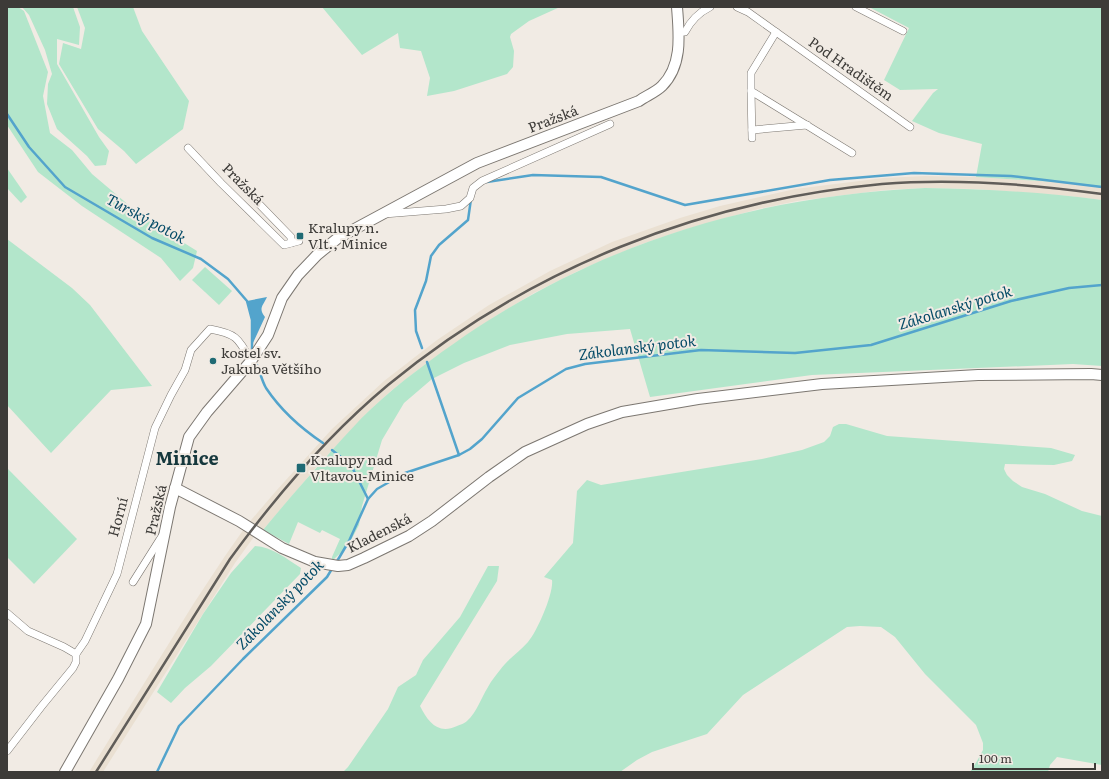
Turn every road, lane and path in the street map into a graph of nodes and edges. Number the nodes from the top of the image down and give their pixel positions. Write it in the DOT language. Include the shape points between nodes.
graph roads {
  1 [pos="678,7"];
  2 [pos="710,7"];
  3 [pos="737,7"];
  4 [pos="856,7"];
  5 [pos="903,31"];
  6 [pos="682,32"];
  7 [pos="776,32"];
  8 [pos="751,91"];
  9 [pos="610,124"];
  10 [pos="808,125"];
  11 [pos="910,127"];
  12 [pos="752,130"];
  13 [pos="752,138"];
  14 [pos="188,148"];
  15 [pos="852,152"];
  16 [pos="234,178"];
  17 [pos="380,214"];
  18 [pos="300,241"];
  19 [pos="291,243"];
  20 [pos="251,361"];
  21 [pos="1102,375"];
  22 [pos="175,488"];
  23 [pos="165,533"];
  24 [pos="133,582"];
  25 [pos="7,614"];
  26 [pos="76,654"];
  27 [pos="7,751"];
  28 [pos="65,772"];
  1 -- 6 [label="main road, Pražská"];
  2 -- 6 [label="street" via="699,13"];
  3 -- 7 [label="street, Pod Hradištěm"];
  4 -- 5 [label="street"];
  6 -- 17 [label="main road, Pražská" via="678,57 671,76 661,87 639,101 477,163"];
  7 -- 8 [label="street" via="751,72"];
  7 -- 11 [label="street, Pod Hradištěm"];
  8 -- 10 [label="street"];
  8 -- 12 [label="street"];
  9 -- 17 [label="street, Pražská" via="482,181 473,188 470,198 462,206"];
  10 -- 12 [label="street"];
  10 -- 15 [label="street"];
  12 -- 13 [label="street"];
  14 -- 19 [label="street, Pražská" via="284,245"];
  16 -- 19 [label="street" via="291,237"];
  17 -- 20 [label="main road, Pražská" via="338,238 298,275 282,298 268,336"];
  18 -- 19 [label="street"];
  20 -- 22 [label="main road, Pražská" via="189,437"];
  20 -- 26 [label="street, Horní" via="241,342 234,336 210,329 192,350 185,370 155,428 117,574"];
  21 -- 22 [label="main road, Kladenská" via="978,375 822,384 698,399 622,412 562,434 525,452 409,536 348,565 325,565 282,548 239,521"];
  22 -- 23 [label="main road, Pražská"];
  23 -- 24 [label="street"];
  23 -- 28 [label="main road, Pražská" via="146,624"];
  25 -- 26 [label="street" via="28,631"];
  26 -- 27 [label="street, Horní" via="73,668"];
}
